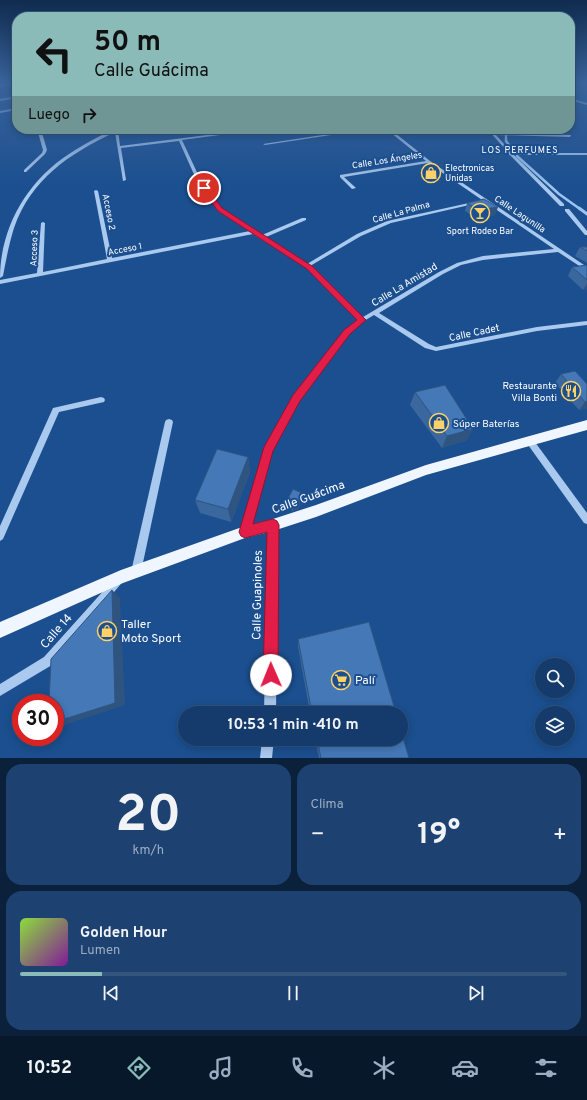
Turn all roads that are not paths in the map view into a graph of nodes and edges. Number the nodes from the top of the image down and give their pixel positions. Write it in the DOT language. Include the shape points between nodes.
graph roads {
  1 [pos="40,134"];
  2 [pos="109,134"];
  3 [pos="117,134"];
  4 [pos="224,134"];
  5 [pos="334,134"];
  6 [pos="394,134"];
  7 [pos="493,134"];
  8 [pos="570,136"];
  9 [pos="180,140"];
  10 [pos="265,144"];
  11 [pos="119,147"];
  12 [pos="510,154"];
  13 [pos="587,154"];
  14 [pos="429,162"];
  15 [pos="25,171"];
  16 [pos="124,180"];
  17 [pos="354,188"];
  18 [pos="96,191"];
  19 [pos="484,200"];
  20 [pos="562,205"];
  21 [pos="567,210"];
  22 [pos="304,219"];
  23 [pos="43,223"];
  24 [pos="254,232"];
  25 [pos="587,234"];
  26 [pos="262,237"];
  27 [pos="558,250"];
  28 [pos="110,261"];
  29 [pos="307,266"];
  30 [pos="587,269"];
  31 [pos="40,274"];
  32 [pos="0,276"];
  33 [pos="0,282"];
  34 [pos="375,313"];
  35 [pos="362,320"];
  36 [pos="587,324"];
  37 [pos="101,400"];
  38 [pos="168,422"];
  39 [pos="587,425"];
  40 [pos="529,440"];
  41 [pos="587,520"];
  42 [pos="273,525"];
  43 [pos="245,532"];
  44 [pos="0,536"];
  45 [pos="136,572"];
  46 [pos="121,577"];
  47 [pos="0,630"];
  48 [pos="0,690"];
  49 [pos="270,706"];
  50 [pos="267,746"];
  51 [pos="266,758"];
  1 -- 15 [label="street" via="44,153"];
  2 -- 32 [label="street" via="60,162 38,181 13,223"];
  3 -- 11 [label="street"];
  4 -- 9 [label="street"];
  5 -- 10 [label="street"];
  6 -- 14 [label="street, Calle Lagunilla"];
  7 -- 8 [label="street"];
  7 -- 12 [label="street"];
  9 -- 11 [label="street"];
  9 -- 24 [label="street" via="199,181 220,210"];
  11 -- 16 [label="street"];
  12 -- 13 [label="street"];
  12 -- 20 [label="street"];
  14 -- 17 [label="street, Calle Los Ángeles" via="341,176"];
  14 -- 19 [label="street, Calle Lagunilla"];
  18 -- 28 [label="street, Acceso 2"];
  19 -- 27 [label="street, Calle Lagunilla"];
  19 -- 29 [label="street, Calle La Palma" via="389,222 359,235"];
  21 -- 25 [label="street"];
  22 -- 26 [label="street"];
  23 -- 31 [label="street, Acceso 3"];
  24 -- 26 [label="street"];
  24 -- 28 [label="street, Acceso 1"];
  26 -- 29 [label="street"];
  27 -- 30 [label="street, Calle Lagunilla"];
  27 -- 34 [label="street, Calle La Amistad" via="483,258 459,264"];
  28 -- 31 [label="street, Acceso 1"];
  29 -- 35 [label="street"];
  31 -- 33 [label="street, Acceso 1"];
  34 -- 35 [label="street, Calle La Amistad"];
  34 -- 36 [label="street, Calle Cadet" via="436,349 537,329"];
  35 -- 43 [label="street, Calle La Amistad" via="347,332 297,398 268,450"];
  37 -- 44 [label="street" via="56,410"];
  38 -- 45 [label="street"];
  39 -- 40 [label="main road, Calle Guácima"];
  40 -- 41 [label="street"];
  40 -- 42 [label="main road, Calle Guácima" via="426,470"];
  42 -- 43 [label="main road, Calle Guácima"];
  42 -- 49 [label="street, Calle Guapinoles"];
  43 -- 45 [label="main road, Calle Guácima"];
  45 -- 46 [label="main road, Calle Guácima"];
  46 -- 47 [label="main road, Calle Guácima"];
  46 -- 48 [label="street, Calle 14" via="48,661"];
  50 -- 51 [label="street"];
}
